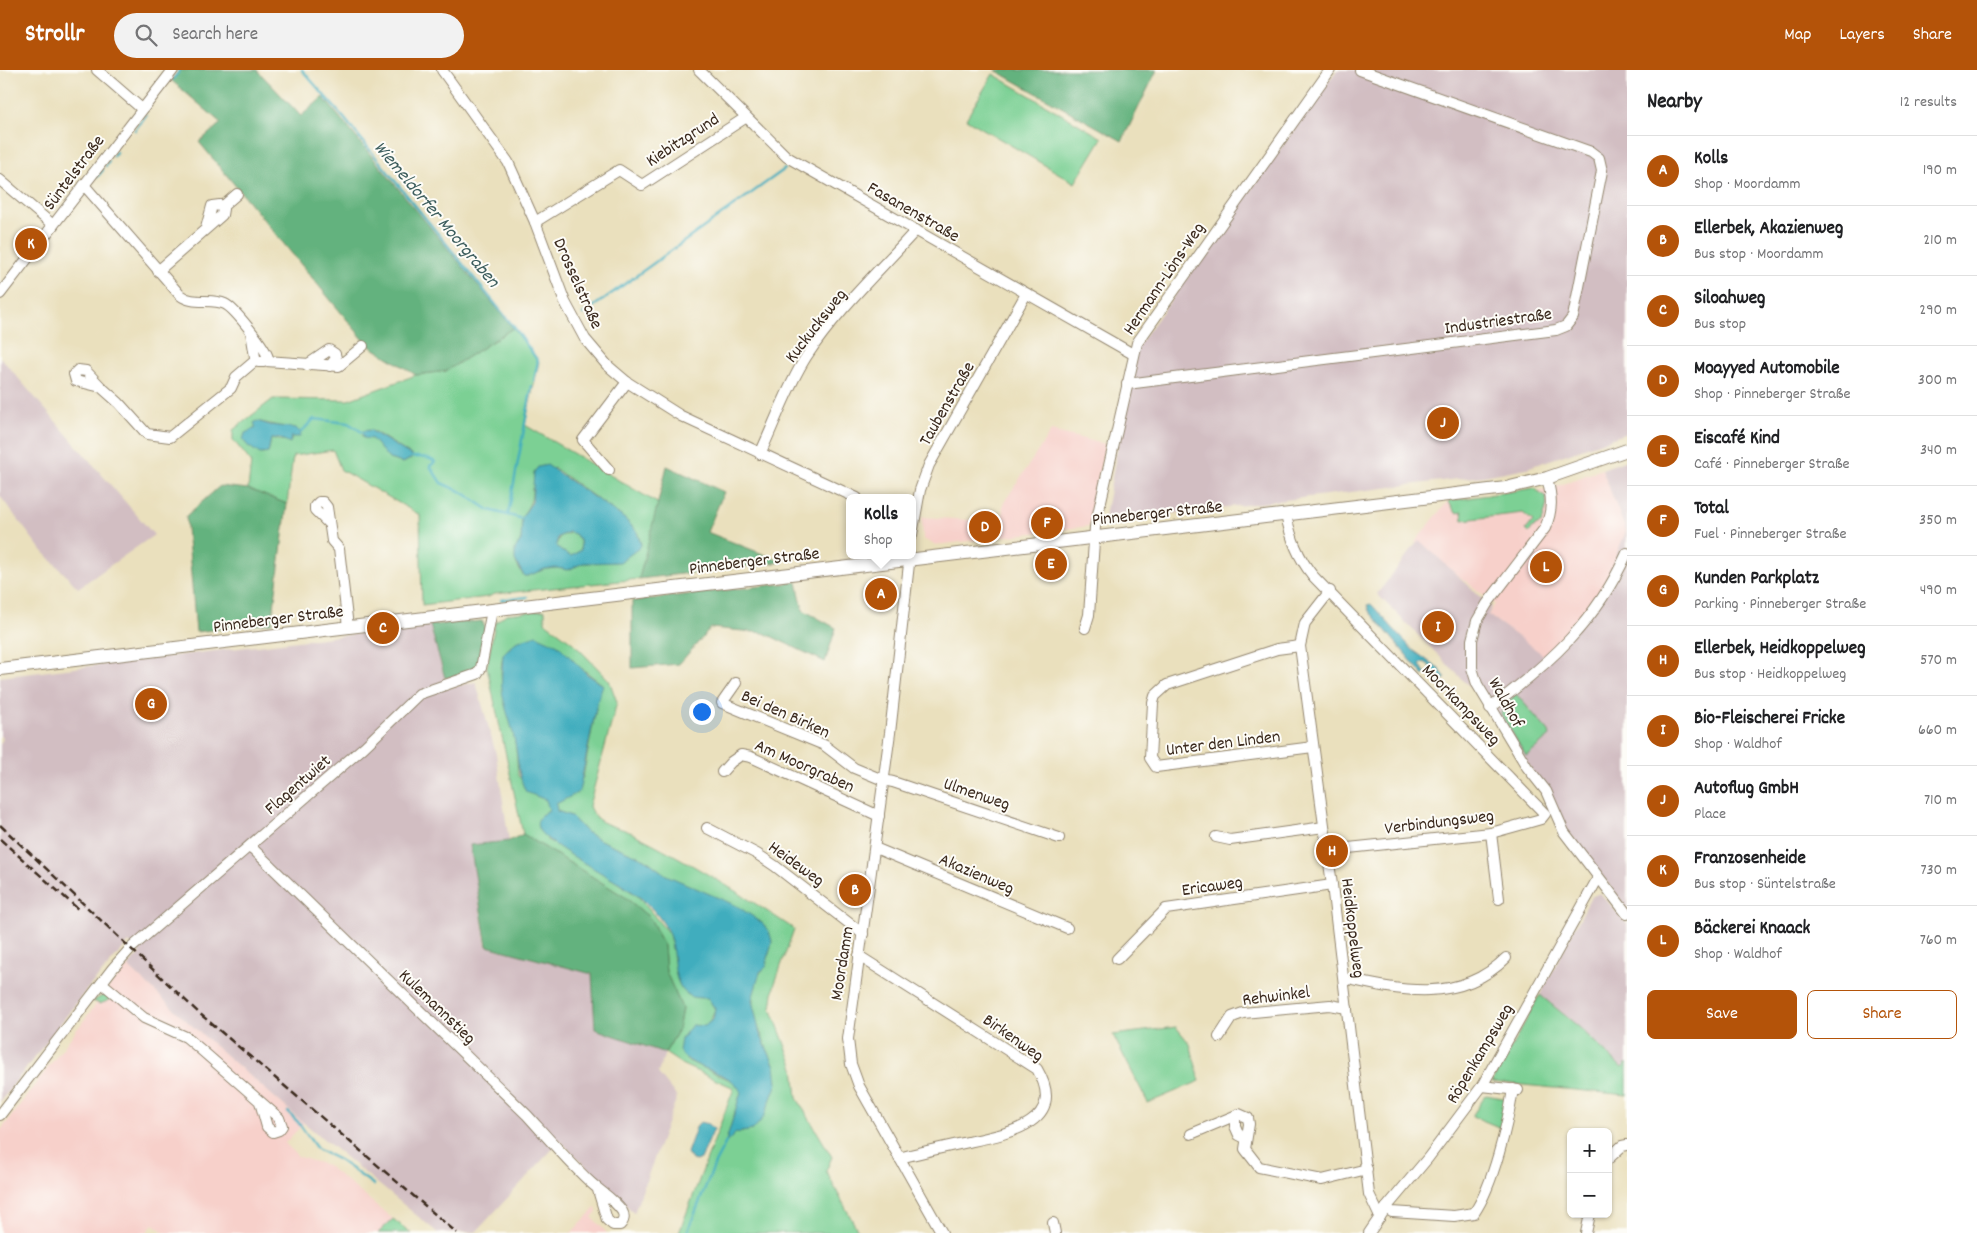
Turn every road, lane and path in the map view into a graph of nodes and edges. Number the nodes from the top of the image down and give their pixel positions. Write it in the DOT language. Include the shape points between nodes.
graph roads {
  1 [pos="97,70"];
  2 [pos="173,70"];
  3 [pos="442,70"];
  4 [pos="699,70"];
  5 [pos="1330,70"];
  6 [pos="1360,70"];
  7 [pos="142,109"];
  8 [pos="745,118"];
  9 [pos="0,180"];
  10 [pos="84,185"];
  11 [pos="237,194"];
  12 [pos="535,222"];
  13 [pos="53,225"];
  14 [pos="916,230"];
  15 [pos="158,271"];
  16 [pos="0,294"];
  17 [pos="1026,294"];
  18 [pos="363,346"];
  19 [pos="1133,354"];
  20 [pos="261,361"];
  21 [pos="307,364"];
  22 [pos="330,366"];
  23 [pos="627,382"];
  24 [pos="1127,384"];
  25 [pos="101,388"];
  26 [pos="1627,450"];
  27 [pos="760,454"];
  28 [pos="609,470"];
  29 [pos="1547,478"];
  30 [pos="848,494"];
  31 [pos="916,509"];
  32 [pos="1286,515"];
  33 [pos="329,524"];
  34 [pos="1094,537"];
  35 [pos="1627,553"];
  36 [pos="916,556"];
  37 [pos="894,559"];
  38 [pos="910,559"];
  39 [pos="1330,591"];
  40 [pos="489,610"];
  41 [pos="348,627"];
  42 [pos="1085,628"];
  43 [pos="1300,646"];
  44 [pos="0,669"];
  45 [pos="736,683"];
  46 [pos="1490,708"];
  47 [pos="1313,747"];
  48 [pos="722,772"];
  49 [pos="883,780"];
  50 [pos="879,816"];
  51 [pos="1541,819"];
  52 [pos="1324,827"];
  53 [pos="706,828"];
  54 [pos="1491,833"];
  55 [pos="1216,837"];
  56 [pos="1059,838"];
  57 [pos="251,847"];
  58 [pos="875,848"];
  59 [pos="1339,849"];
  60 [pos="1598,878"];
  61 [pos="1332,885"];
  62 [pos="1498,899"];
  63 [pos="1627,914"];
  64 [pos="1067,928"];
  65 [pos="863,934"];
  66 [pos="859,956"];
  67 [pos="1506,958"];
  68 [pos="1117,959"];
  69 [pos="1344,978"];
  70 [pos="102,983"];
  71 [pos="1347,1008"];
  72 [pos="1219,1037"];
  73 [pos="1482,1086"];
  74 [pos="260,1102"];
  75 [pos="0,1115"];
  76 [pos="1190,1134"];
  77 [pos="1627,1145"];
  78 [pos="1612,1155"];
  79 [pos="899,1158"];
  80 [pos="1367,1169"];
  81 [pos="598,1190"];
  82 [pos="1383,1212"];
  83 [pos="1589,1218"];
  84 [pos="942,1233"];
  85 [pos="1369,1233"];
  86 [pos="1586,1233"];
  1 -- 7 [label="street"];
  2 -- 7 [label="street, Süntelstraße"];
  3 -- 12 [label="street, Drosselstraße" via="508,162"];
  4 -- 8 [label="street, Fasanenstraße"];
  5 -- 19 [label="street, Hermann-Löns-Weg" via="1182,276 1136,343"];
  6 -- 24 [label="street, Industriestraße" via="1591,152 1599,158 1602,171 1573,317 1566,326 1556,330"];
  7 -- 10 [label="street, Süntelstraße"];
  8 -- 12 [label="street, Kiebitzgrund" via="642,185 619,170"];
  8 -- 14 [label="street, Fasanenstraße" via="787,157"];
  9 -- 13 [label="street"];
  10 -- 13 [label="street, Süntelstraße"];
  10 -- 15 [label="street"];
  11 -- 15 [label="street" via="222,207 222,215"];
  12 -- 23 [label="street, Drosselstraße" via="578,327 593,351"];
  13 -- 16 [label="street, Süntelstraße"];
  14 -- 17 [label="street, Fasanenstraße"];
  14 -- 27 [label="street, Kuckucksweg" via="806,357"];
  15 -- 20 [label="street" via="184,298 226,305 251,332"];
  17 -- 19 [label="street, Fasanenstraße"];
  17 -- 31 [label="street, Taubenstraße" via="929,465"];
  18 -- 22 [label="street" via="340,366"];
  19 -- 24 [label="street, Hermann-Löns-Weg"];
  20 -- 21 [label="street"];
  20 -- 25 [label="street" via="236,377 231,388 170,437 147,434"];
  21 -- 22 [label="street"];
  21 -- 22 [label="street" via="329,350 336,358"];
  23 -- 27 [label="street, Drosselstraße" via="681,416"];
  23 -- 28 [label="street" via="583,440"];
  24 -- 34 [label="street, Hermann-Löns-Weg"];
  26 -- 29 [label="main road, Pinneberger Straße"];
  27 -- 30 [label="street, Drosselstraße"];
  29 -- 32 [label="main road, Pinneberger Straße" via="1506,488"];
  29 -- 46 [label="street, Waldhof" via="1552,506 1545,528 1487,604 1472,640 1474,676"];
  32 -- 34 [label="main road, Pinneberger Straße"];
  32 -- 39 [label="street, Moorkampsweg" via="1299,559"];
  33 -- 41 [label="street" via="332,541 338,549"];
  34 -- 36 [label="main road, Pinneberger Straße"];
  34 -- 42 [label="street, Hermann-Löns-Weg" via="1090,614"];
  35 -- 46 [label="street" via="1608,592 1582,627 1519,686"];
  37 -- 40 [label="main road, Pinneberger Straße"];
  38 -- 49 [label="street, Moordamm"];
  39 -- 43 [label="street, Heidkoppelweg" via="1306,623"];
  39 -- 51 [label="street, Moorkampsweg" via="1542,809 1545,814"];
  40 -- 41 [label="main road, Pinneberger Straße"];
  40 -- 57 [label="street, Flagentwiet" via="481,668 477,674 419,694 381,732"];
  41 -- 44 [label="main road, Pinneberger Straße"];
  43 -- 47 [label="street, Heidkoppelweg"];
  43 -- 47 [label="street, Unter den Linden" via="1277,649 1167,685 1155,696 1153,704 1150,758 1156,767"];
  45 -- 49 [label="street, Bei den Birken" via="722,703 824,745 854,768"];
  46 -- 60 [label="street, Waldhof" via="1546,791 1564,832"];
  47 -- 52 [label="street, Heidkoppelweg"];
  48 -- 50 [label="street, Am Moorgraben" via="741,755 751,757"];
  49 -- 50 [label="street, Moordamm"];
  49 -- 56 [label="street, Ulmenweg"];
  50 -- 58 [label="street, Moordamm"];
  51 -- 54 [label="street, Verbindungsweg"];
  52 -- 55 [label="street" via="1230,840"];
  52 -- 61 [label="street, Heidkoppelweg"];
  53 -- 65 [label="street, Heideweg" via="775,866"];
  54 -- 59 [label="street, Verbindungsweg"];
  54 -- 62 [label="street"];
  57 -- 70 [label="street, Flagentwiet" via="130,949"];
  57 -- 81 [label="street, Kulemannstieg" via="527,1115"];
  58 -- 64 [label="street, Akazienweg"];
  58 -- 65 [label="street, Moordamm"];
  60 -- 63 [label="street"];
  60 -- 73 [label="street, Röpenkampsweg"];
  61 -- 68 [label="street, Ericaweg" via="1166,910"];
  61 -- 69 [label="street, Heidkoppelweg"];
  65 -- 66 [label="street, Moordamm"];
  66 -- 79 [label="street, Moordamm" via="849,1022 851,1064 859,1086"];
  66 -- 79 [label="street, Birkenweg" via="1037,1069 1048,1095 1037,1117 1024,1127"];
  67 -- 69 [label="street" via="1476,980 1437,992 1396,989"];
  69 -- 71 [label="street, Heidkoppelweg"];
  70 -- 74 [label="street" via="144,1018 186,1037"];
  70 -- 75 [label="street, Flagentwiet"];
  71 -- 72 [label="street, Rehwinkel" via="1330,1005 1243,1013 1232,1017"];
  71 -- 80 [label="street, Heidkoppelweg"];
  73 -- 82 [label="street, Röpenkampsweg"];
  73 -- 82 [label="street" via="1515,1090 1496,1159 1474,1212 1454,1216"];
  76 -- 80 [label="street" via="1239,1114 1248,1118 1245,1149 1259,1167 1322,1180"];
  77 -- 78 [label="street"];
  79 -- 84 [label="street, Moordamm"];
  80 -- 82 [label="street, Heidkoppelweg" via="1369,1194"];
  82 -- 85 [label="street, Röpenkampsweg"];
  83 -- 86 [label="street"];
}
